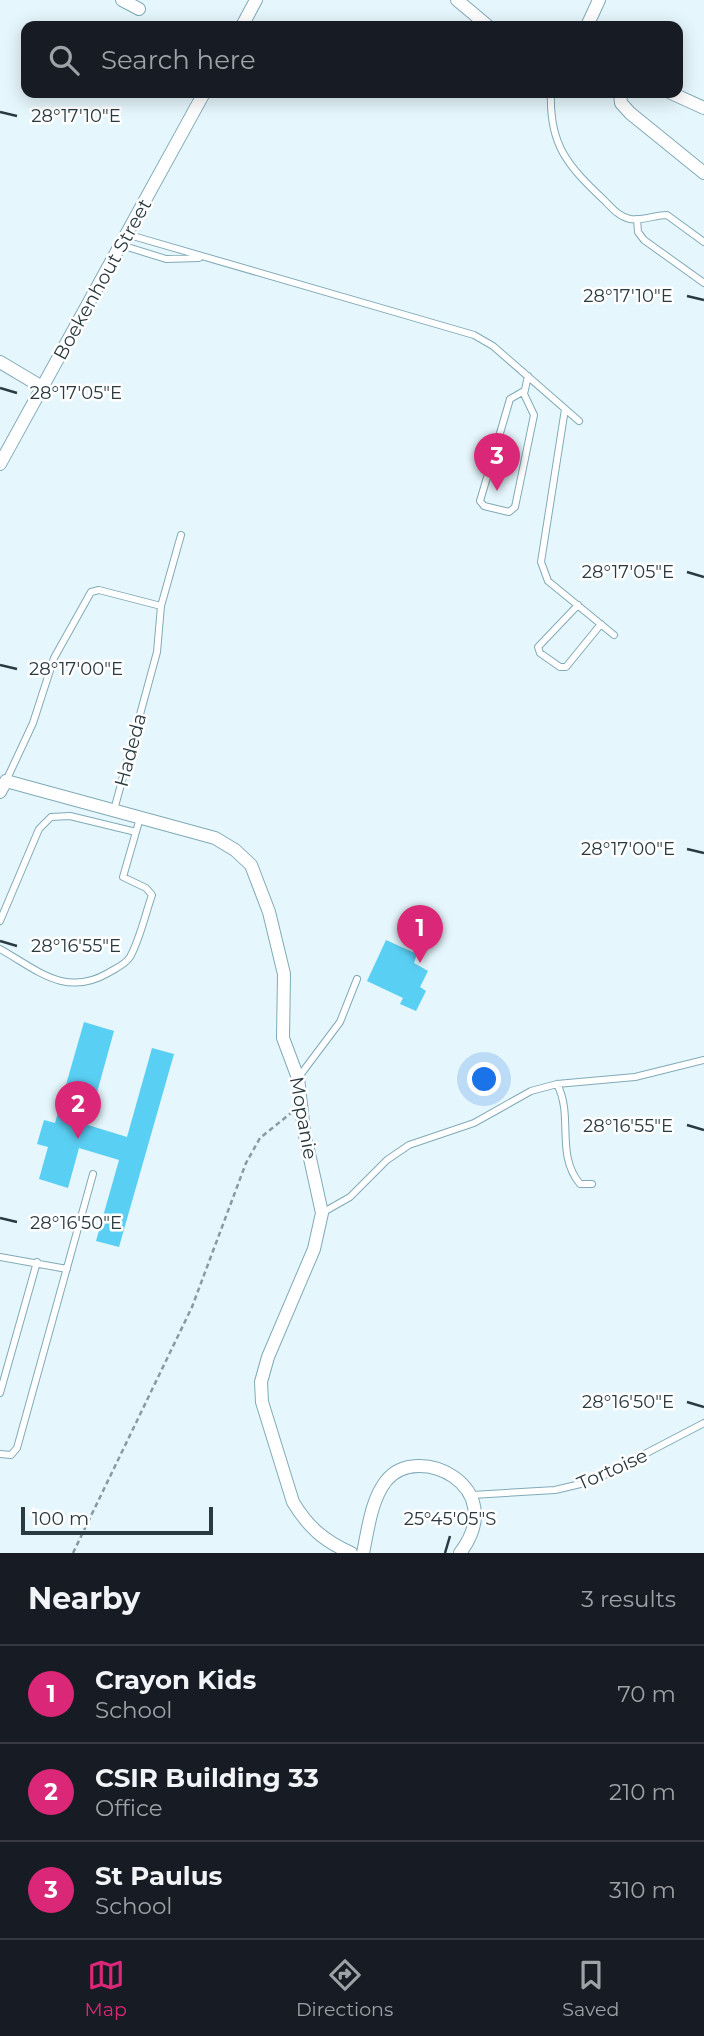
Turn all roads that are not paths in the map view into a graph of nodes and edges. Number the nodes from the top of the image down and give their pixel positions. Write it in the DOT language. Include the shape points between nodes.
graph roads {
  1 [pos="122,0"];
  2 [pos="256,0"];
  3 [pos="457,0"];
  4 [pos="599,0"];
  5 [pos="139,9"];
  6 [pos="245,21"];
  7 [pos="482,21"];
  8 [pos="589,21"];
  9 [pos="201,98"];
  10 [pos="551,98"];
  11 [pos="620,98"];
  12 [pos="682,98"];
  13 [pos="704,108"];
  14 [pos="704,173"];
  15 [pos="637,219"];
  16 [pos="124,239"];
  17 [pos="704,242"];
  18 [pos="201,258"];
  19 [pos="704,283"];
  20 [pos="0,362"];
  21 [pos="528,376"];
  22 [pos="42,387"];
  23 [pos="524,391"];
  24 [pos="565,409"];
  25 [pos="579,421"];
  26 [pos="0,464"];
  27 [pos="181,535"];
  28 [pos="161,606"];
  29 [pos="578,606"];
  30 [pos="601,624"];
  31 [pos="614,635"];
  32 [pos="3,786"];
  33 [pos="114,810"];
  34 [pos="140,818"];
  35 [pos="136,832"];
  36 [pos="0,921"];
  37 [pos="0,949"];
  38 [pos="357,979"];
  39 [pos="704,1060"];
  40 [pos="298,1077"];
  41 [pos="557,1084"];
  42 [pos="93,1174"];
  43 [pos="592,1184"];
  44 [pos="322,1213"];
  45 [pos="0,1258"];
  46 [pos="37,1262"];
  47 [pos="67,1269"];
  48 [pos="0,1393"];
  49 [pos="704,1423"];
  50 [pos="0,1454"];
  51 [pos="472,1495"];
  52 [pos="351,1553"];
  53 [pos="363,1553"];
  54 [pos="460,1553"];
  1 -- 5 [label="street"];
  2 -- 6 [label="street"];
  3 -- 7 [label="street"];
  4 -- 8 [label="street"];
  9 -- 16 [label="street, Boekenhout Street"];
  10 -- 15 [label="lane" via="556,144 567,163 620,215"];
  11 -- 14 [label="street" via="630,113"];
  12 -- 13 [label="street"];
  15 -- 17 [label="lane" via="673,217"];
  15 -- 19 [label="lane" via="644,240"];
  16 -- 18 [label="lane"];
  16 -- 18 [label="lane" via="166,259"];
  16 -- 22 [label="street, Boekenhout Street"];
  18 -- 21 [label="lane" via="474,335"];
  20 -- 22 [label="street"];
  21 -- 23 [label="lane"];
  21 -- 24 [label="lane"];
  22 -- 26 [label="street, Boekenhout Street"];
  23 -- 23 [label="lane" via="534,415 515,507 509,512 480,501 510,399"];
  24 -- 25 [label="lane"];
  24 -- 29 [label="lane" via="541,562 548,581"];
  27 -- 28 [label="lane, Hadeda"];
  28 -- 32 [label="lane" via="99,590 91,593 54,658 33,723"];
  28 -- 33 [label="lane, Hadeda" via="157,652"];
  29 -- 30 [label="lane"];
  29 -- 30 [label="lane" via="538,647 540,653 566,667"];
  30 -- 31 [label="lane"];
  32 -- 33 [label="street, Mopanie"];
  33 -- 34 [label="street, Mopanie"];
  34 -- 35 [label="lane"];
  34 -- 40 [label="street, Mopanie" via="220,840 251,865 283,964 283,1038"];
  35 -- 36 [label="lane" via="70,816 51,817 39,829"];
  35 -- 37 [label="lane" via="123,877 152,895 131,955 123,964 89,982 60,981 30,970"];
  38 -- 40 [label="lane" via="341,1023"];
  39 -- 41 [label="lane" via="626,1078"];
  40 -- 44 [label="street, Mopanie"];
  41 -- 43 [label="lane" via="565,1101 569,1164 578,1183"];
  41 -- 44 [label="lane" via="531,1091 463,1128 409,1146 387,1160 350,1197"];
  42 -- 47 [label="lane"];
  44 -- 52 [label="street, Mopanie" via="314,1249 268,1357 261,1391 272,1439 300,1513 321,1537"];
  45 -- 46 [label="lane"];
  46 -- 47 [label="lane"];
  46 -- 48 [label="lane"];
  47 -- 50 [label="lane" via="17,1448 11,1455"];
  49 -- 51 [label="lane, Tortoise" via="593,1481 555,1490"];
  51 -- 53 [label="street" via="440,1471 412,1466 396,1472 379,1492"];
  51 -- 54 [label="street" via="477,1519"];
}
